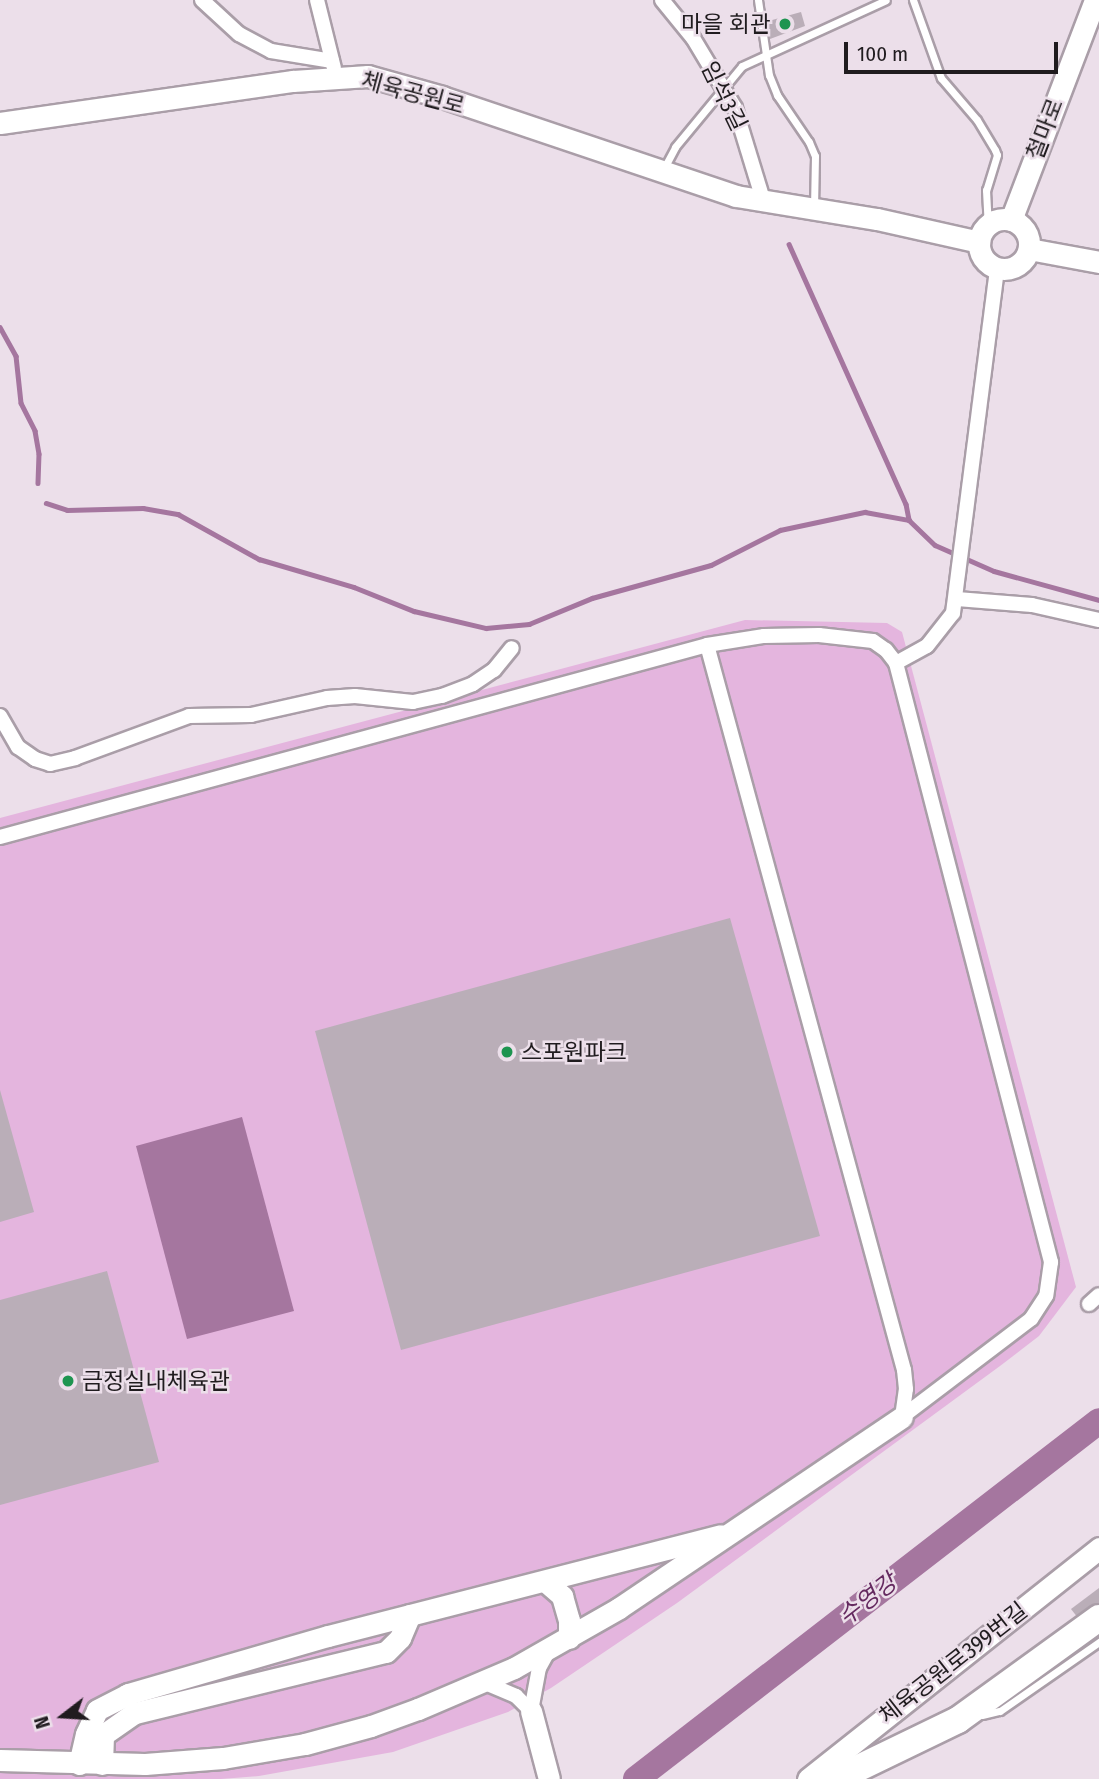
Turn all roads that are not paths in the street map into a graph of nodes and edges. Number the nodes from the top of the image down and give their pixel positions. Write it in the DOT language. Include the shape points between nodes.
graph roads {
  1 [pos="202,0"];
  2 [pos="317,0"];
  3 [pos="662,0"];
  4 [pos="758,0"];
  5 [pos="886,0"];
  6 [pos="913,0"];
  7 [pos="1095,9"];
  8 [pos="767,52"];
  9 [pos="334,69"];
  10 [pos="724,87"];
  11 [pos="0,123"];
  12 [pos="662,172"];
  13 [pos="764,203"];
  14 [pos="813,211"];
  15 [pos="1011,220"];
  16 [pos="983,233"];
  17 [pos="1028,249"];
  18 [pos="1099,262"];
  19 [pos="997,268"];
  20 [pos="957,594"];
  21 [pos="1099,620"];
  22 [pos="706,645"];
  23 [pos="512,648"];
  24 [pos="896,663"];
  25 [pos="0,716"];
  26 [pos="0,837"];
  27 [pos="902,1417"];
  28 [pos="739,1530"];
  29 [pos="1099,1548"];
  30 [pos="545,1581"];
  31 [pos="410,1615"];
  32 [pos="1099,1618"];
  33 [pos="569,1638"];
  34 [pos="1099,1642"];
  35 [pos="550,1648"];
  36 [pos="483,1682"];
  37 [pos="531,1711"];
  38 [pos="958,1720"];
  39 [pos="0,1760"];
  40 [pos="79,1764"];
  41 [pos="102,1764"];
  42 [pos="549,1779"];
  43 [pos="808,1779"];
  44 [pos="836,1779"];
  1 -- 9 [label="street" via="239,34 271,51"];
  2 -- 9 [label="street"];
  3 -- 10 [label="street, 임석3길"];
  4 -- 8 [label="lane"];
  5 -- 8 [label="lane"];
  6 -- 16 [label="lane" via="941,78 977,120 995,150"];
  7 -- 15 [label="street, 철마로"];
  8 -- 10 [label="lane" via="742,66"];
  8 -- 14 [label="lane" via="767,67 778,95 815,156"];
  9 -- 11 [label="street, 체육공원로"];
  9 -- 12 [label="street, 체육공원로" via="430,94"];
  10 -- 12 [label="lane" via="675,147"];
  10 -- 13 [label="street, 임석3길"];
  12 -- 13 [label="street, 체육공원로"];
  13 -- 14 [label="street, 체육공원로"];
  14 -- 16 [label="street, 체육공원로"];
  15 -- 16 [label="street" via="999,219"];
  15 -- 17 [label="street" via="1027,234"];
  16 -- 19 [label="street" via="984,258"];
  17 -- 18 [label="street"];
  17 -- 19 [label="street" via="1019,264"];
  19 -- 20 [label="street"];
  20 -- 21 [label="street"];
  20 -- 24 [label="street" via="953,613 936,637"];
  22 -- 24 [label="street" via="764,636 819,635 873,641"];
  22 -- 26 [label="street"];
  22 -- 27 [label="street" via="904,1370"];
  23 -- 25 [label="street" via="494,670 442,696 413,702 327,698 251,715 189,716 50,764 18,747"];
  24 -- 27 [label="street" via="1051,1262 1046,1296 1031,1319"];
  27 -- 28 [label="street"];
  28 -- 30 [label="street"];
  28 -- 33 [label="street"];
  29 -- 43 [label="street, 체육공원로399번길"];
  30 -- 31 [label="street"];
  30 -- 33 [label="street" via="562,1597"];
  31 -- 40 [label="street" via="128,1694 97,1710"];
  31 -- 41 [label="street" via="400,1638 386,1652 135,1713 103,1735"];
  32 -- 38 [label="highway"];
  33 -- 35 [label="street"];
  34 -- 38 [label="lane" via="1000,1711"];
  35 -- 36 [label="street"];
  35 -- 37 [label="street" via="539,1668"];
  36 -- 37 [label="street" via="516,1696"];
  36 -- 41 [label="street" via="371,1726 305,1744 210,1759"];
  37 -- 42 [label="street"];
  38 -- 44 [label="highway"];
  39 -- 40 [label="street"];
  40 -- 41 [label="street"];
}
